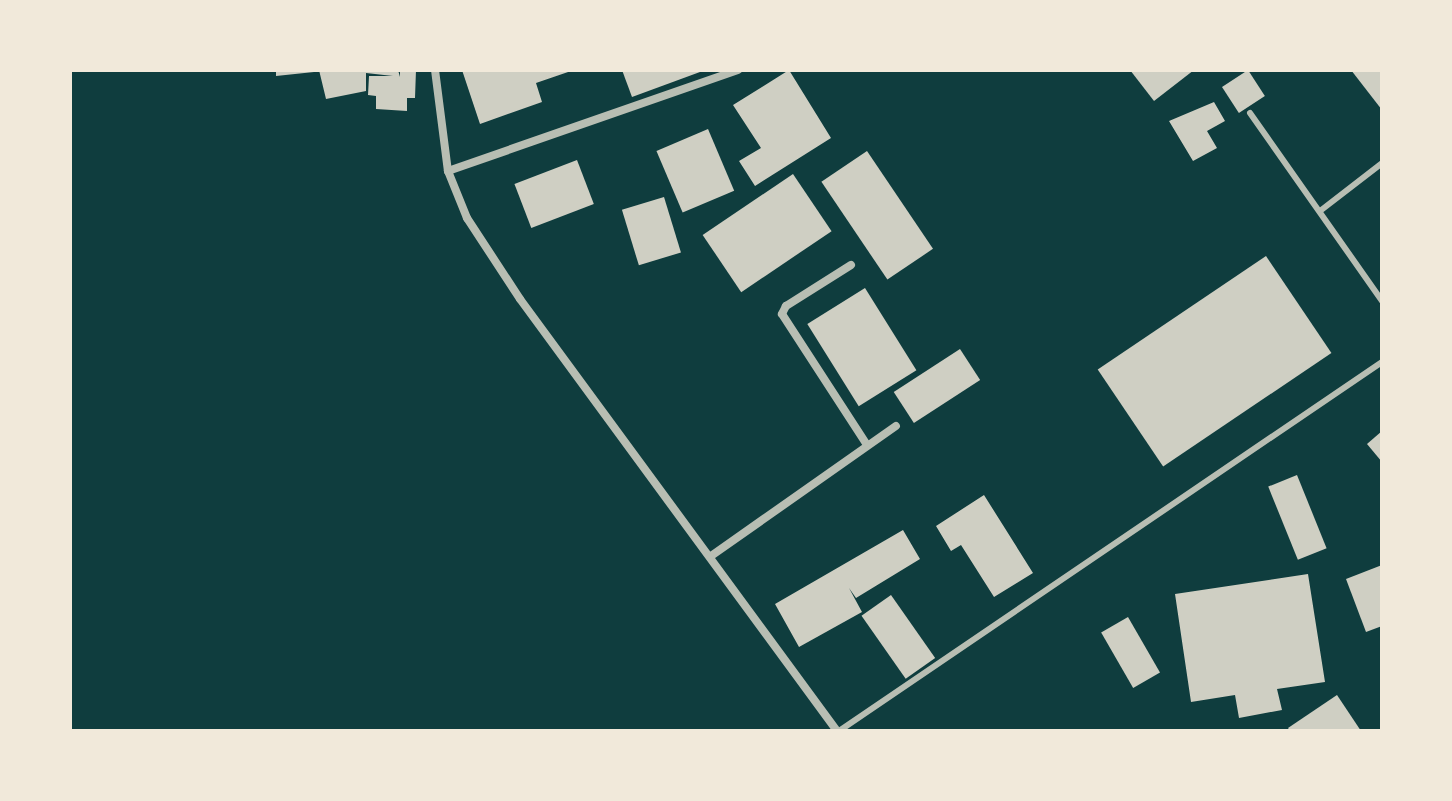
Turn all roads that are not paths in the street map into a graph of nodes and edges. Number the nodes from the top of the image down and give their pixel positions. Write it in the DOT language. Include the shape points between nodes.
graph roads {
  1 [pos="435,70"];
  2 [pos="738,70"];
  3 [pos="1250,113"];
  4 [pos="1382,163"];
  5 [pos="448,171"];
  6 [pos="1320,211"];
  7 [pos="851,265"];
  8 [pos="1382,301"];
  9 [pos="1382,362"];
  10 [pos="896,426"];
  11 [pos="867,445"];
  12 [pos="711,556"];
  13 [pos="838,731"];
  1 -- 5 [label="street"];
  2 -- 5 [label="street"];
  3 -- 6 [label="lane"];
  4 -- 6 [label="lane"];
  5 -- 12 [label="street" via="467,218 520,299"];
  6 -- 8 [label="lane"];
  7 -- 11 [label="street" via="786,306 782,314"];
  9 -- 13 [label="lane"];
  10 -- 11 [label="street"];
  11 -- 12 [label="street"];
  12 -- 13 [label="street"];
}
